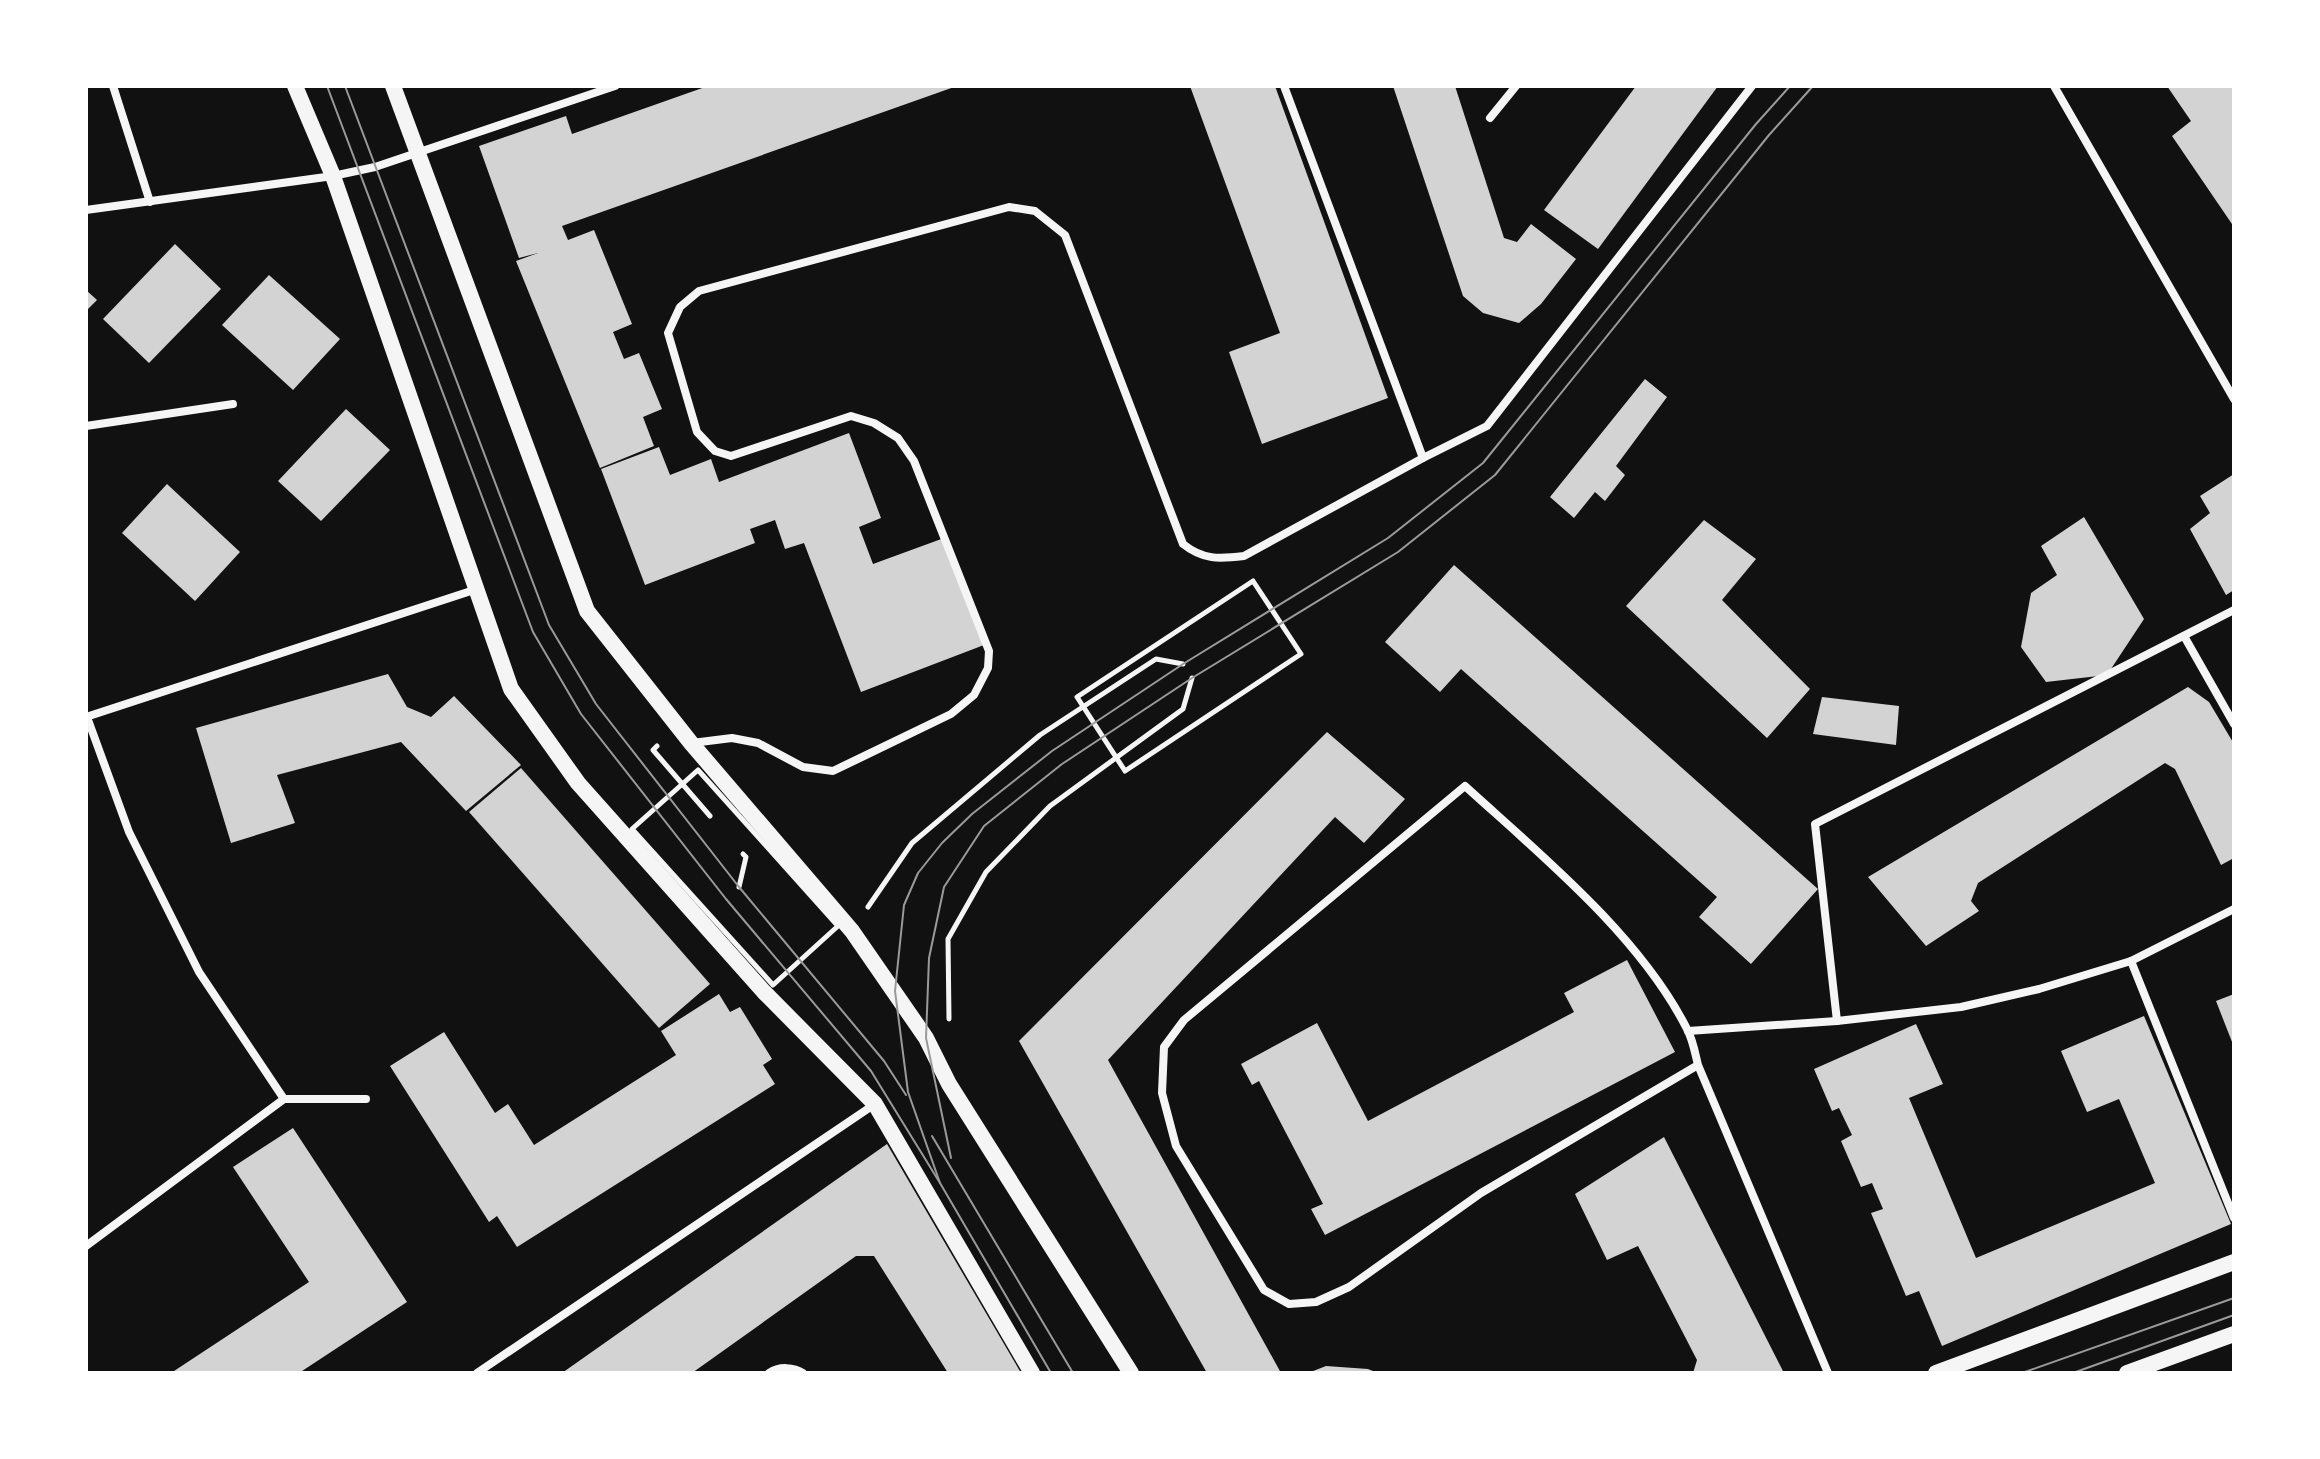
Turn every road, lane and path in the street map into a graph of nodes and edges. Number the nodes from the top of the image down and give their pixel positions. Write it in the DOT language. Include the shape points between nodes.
graph roads {
  1 [pos="113,86"];
  2 [pos="295,86"];
  3 [pos="393,86"];
  4 [pos="615,86"];
  5 [pos="1284,86"];
  6 [pos="1516,86"];
  7 [pos="1752,86"];
  8 [pos="2054,86"];
  9 [pos="1490,118"];
  10 [pos="419,153"];
  11 [pos="333,176"];
  12 [pos="150,202"];
  13 [pos="86,210"];
  14 [pos="2234,399"];
  15 [pos="233,404"];
  16 [pos="86,426"];
  17 [pos="1423,458"];
  18 [pos="474,590"];
  19 [pos="2234,610"];
  20 [pos="2184,636"];
  21 [pos="1183,664"];
  22 [pos="1192,678"];
  23 [pos="1083,707"];
  24 [pos="86,717"];
  25 [pos="2234,724"];
  26 [pos="691,743"];
  27 [pos="1117,758"];
  28 [pos="698,770"];
  29 [pos="2234,909"];
  30 [pos="852,931"];
  31 [pos="2131,961"];
  32 [pos="1837,1021"];
  33 [pos="949,1026"];
  34 [pos="1688,1031"];
  35 [pos="1698,1065"];
  36 [pos="284,1099"];
  37 [pos="366,1099"];
  38 [pos="875,1104"];
  39 [pos="2234,1218"];
  40 [pos="86,1246"];
  41 [pos="2234,1262"];
  42 [pos="2234,1334"];
  43 [pos="477,1373"];
  44 [pos="769,1373"];
  45 [pos="803,1373"];
  46 [pos="1032,1373"];
  47 [pos="1131,1373"];
  48 [pos="1828,1373"];
  49 [pos="1936,1373"];
  50 [pos="2127,1373"];
  1 -- 12 [label="street"];
  2 -- 11 [label="main road"];
  3 -- 10 [label="main road"];
  4 -- 10 [label="street"];
  5 -- 17 [label="street"];
  6 -- 9 [label="street"];
  7 -- 17 [label="street" via="1487,426"];
  8 -- 14 [label="street"];
  10 -- 11 [label="street"];
  10 -- 26 [label="main road" via="587,611"];
  11 -- 12 [label="street"];
  11 -- 18 [label="main road"];
  12 -- 13 [label="street"];
  15 -- 16 [label="street"];
  17 -- 26 [label="street" via="1244,556 1198,555 1183,544 1065,235 1035,211 1009,207 699,291 680,307 668,333 697,432 715,451 731,456 851,416 898,438 914,461 989,651 988,668 974,695 951,714 833,771 803,767 758,743 732,738"];
  18 -- 24 [label="street"];
  18 -- 38 [label="main road" via="511,689 578,783 764,992"];
  19 -- 20 [label="street"];
  20 -- 25 [label="street"];
  20 -- 32 [label="street" via="1815,824"];
  21 -- 23 [label="path" via="1156,659"];
  22 -- 27 [label="path" via="1183,709"];
  23 -- 27 [label="path"];
  23 -- 27 [label="path" via="1077,697 1253,581 1301,654 1125,771"];
  23 -- 30 [label="path" via="1040,735 912,843"];
  24 -- 36 [label="street" via="129,832 199,972"];
  26 -- 30 [label="main road"];
  27 -- 33 [label="path" via="1050,806 986,872 948,939"];
  28 -- 28 [label="path" via="632,829 773,985 838,926"];
  29 -- 31 [label="street"];
  30 -- 47 [label="main road" via="926,1038 949,1084"];
  31 -- 32 [label="street" via="1961,1007"];
  31 -- 39 [label="street"];
  32 -- 34 [label="street"];
  34 -- 35 [label="street"];
  34 -- 35 [label="street" via="1658,983 1605,918 1465,786 1184,1020 1164,1047 1162,1093 1176,1146 1264,1290 1289,1304 1316,1302 1349,1287 1481,1193"];
  35 -- 48 [label="street"];
  36 -- 37 [label="street"];
  36 -- 40 [label="street"];
  38 -- 43 [label="street"];
  38 -- 46 [label="main road"];
  41 -- 49 [label="main road"];
  42 -- 50 [label="main road"];
  44 -- 45 [label="street" via="795,1368"];
}
